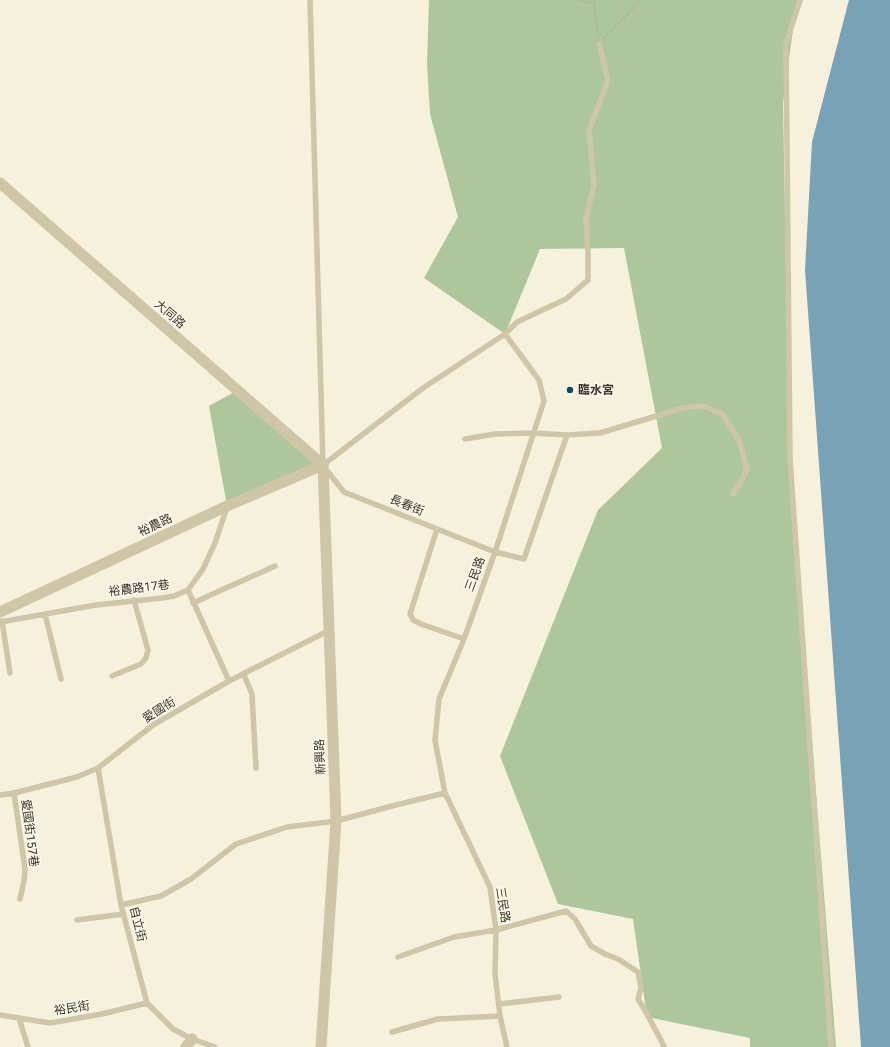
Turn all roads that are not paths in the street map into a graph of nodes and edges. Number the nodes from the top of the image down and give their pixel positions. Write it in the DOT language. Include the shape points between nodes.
graph roads {
  1 [pos="310,0"];
  2 [pos="800,0"];
  3 [pos="599,44"];
  4 [pos="0,183"];
  5 [pos="504,334"];
  6 [pos="534,433"];
  7 [pos="567,435"];
  8 [pos="465,438"];
  9 [pos="323,465"];
  10 [pos="733,494"];
  11 [pos="227,506"];
  12 [pos="437,529"];
  13 [pos="495,552"];
  14 [pos="275,566"];
  15 [pos="188,590"];
  16 [pos="134,600"];
  17 [pos="193,602"];
  18 [pos="45,614"];
  19 [pos="1,618"];
  20 [pos="328,631"];
  21 [pos="464,639"];
  22 [pos="10,673"];
  23 [pos="244,674"];
  24 [pos="112,676"];
  25 [pos="61,679"];
  26 [pos="229,681"];
  27 [pos="98,768"];
  28 [pos="256,768"];
  29 [pos="14,793"];
  30 [pos="445,793"];
  31 [pos="0,795"];
  32 [pos="336,821"];
  33 [pos="20,898"];
  34 [pos="121,905"];
  35 [pos="124,914"];
  36 [pos="77,920"];
  37 [pos="496,930"];
  38 [pos="398,957"];
  39 [pos="559,997"];
  40 [pos="147,1003"];
  41 [pos="499,1004"];
  42 [pos="0,1015"];
  43 [pos="500,1016"];
  44 [pos="19,1018"];
  45 [pos="392,1032"];
  46 [pos="189,1043"];
  47 [pos="28,1047"];
  48 [pos="216,1047"];
  49 [pos="321,1047"];
  50 [pos="507,1047"];
  51 [pos="663,1047"];
  52 [pos="831,1047"];
  1 -- 9 [label="lane"];
  2 -- 52 [label="lane" via="786,44 790,459"];
  3 -- 5 [label="lane" via="608,80 589,132 594,185 586,218 588,280 566,299 517,322"];
  4 -- 9 [label="street, 大同路"];
  5 -- 6 [label="lane, 三民路" via="539,380 544,401"];
  5 -- 9 [label="lane" via="423,388"];
  6 -- 7 [label="lane"];
  6 -- 8 [label="lane"];
  6 -- 13 [label="lane, 三民路"];
  7 -- 10 [label="lane" via="600,433 683,408 704,406 723,415 739,440 747,468"];
  7 -- 13 [label="lane, 長春街" via="524,559"];
  9 -- 11 [label="street, 裕農路"];
  9 -- 12 [label="lane, 長春街" via="344,492"];
  9 -- 20 [label="street, 新興路"];
  11 -- 15 [label="lane, 裕農路17巷" via="212,550 203,569"];
  11 -- 19 [label="street, 裕農路"];
  12 -- 13 [label="lane, 長春街"];
  12 -- 21 [label="lane" via="410,614 413,620 421,624"];
  13 -- 21 [label="lane, 三民路"];
  14 -- 17 [label="lane"];
  15 -- 16 [label="lane, 裕農路17巷" via="174,596"];
  15 -- 17 [label="lane"];
  16 -- 18 [label="lane, 裕農路17巷"];
  16 -- 24 [label="lane" via="148,650 146,658 141,664"];
  17 -- 26 [label="lane"];
  18 -- 19 [label="lane, 裕農路17巷"];
  18 -- 25 [label="lane"];
  19 -- 22 [label="lane"];
  20 -- 23 [label="lane, 愛國街"];
  20 -- 32 [label="street, 新興路"];
  21 -- 30 [label="lane, 三民路" via="439,699 435,740"];
  23 -- 26 [label="lane, 愛國街"];
  23 -- 28 [label="lane" via="252,694"];
  26 -- 27 [label="lane, 愛國街" via="153,725"];
  27 -- 29 [label="lane, 愛國街" via="77,777"];
  27 -- 34 [label="lane, 自立街"];
  29 -- 31 [label="lane, 愛國街"];
  29 -- 33 [label="lane, 愛國街157巷" via="25,869"];
  30 -- 32 [label="lane"];
  30 -- 37 [label="lane, 三民路" via="490,887"];
  32 -- 34 [label="lane" via="287,827 236,844 162,896"];
  32 -- 49 [label="street, 新興路"];
  34 -- 35 [label="lane, 自立街"];
  35 -- 36 [label="lane"];
  35 -- 40 [label="lane, 自立街"];
  37 -- 38 [label="lane" via="454,937"];
  37 -- 41 [label="lane, 三民路" via="495,974"];
  37 -- 51 [label="lane" via="566,911 575,919 591,946 638,972 641,988 638,999"];
  39 -- 41 [label="lane"];
  40 -- 44 [label="lane, 裕民街" via="50,1023"];
  40 -- 46 [label="lane"];
  41 -- 43 [label="lane, 三民路"];
  42 -- 44 [label="lane, 裕民街"];
  43 -- 45 [label="lane" via="438,1019"];
  43 -- 50 [label="lane, 三民路"];
  44 -- 47 [label="lane"];
  46 -- 48 [label="lane"];
}
